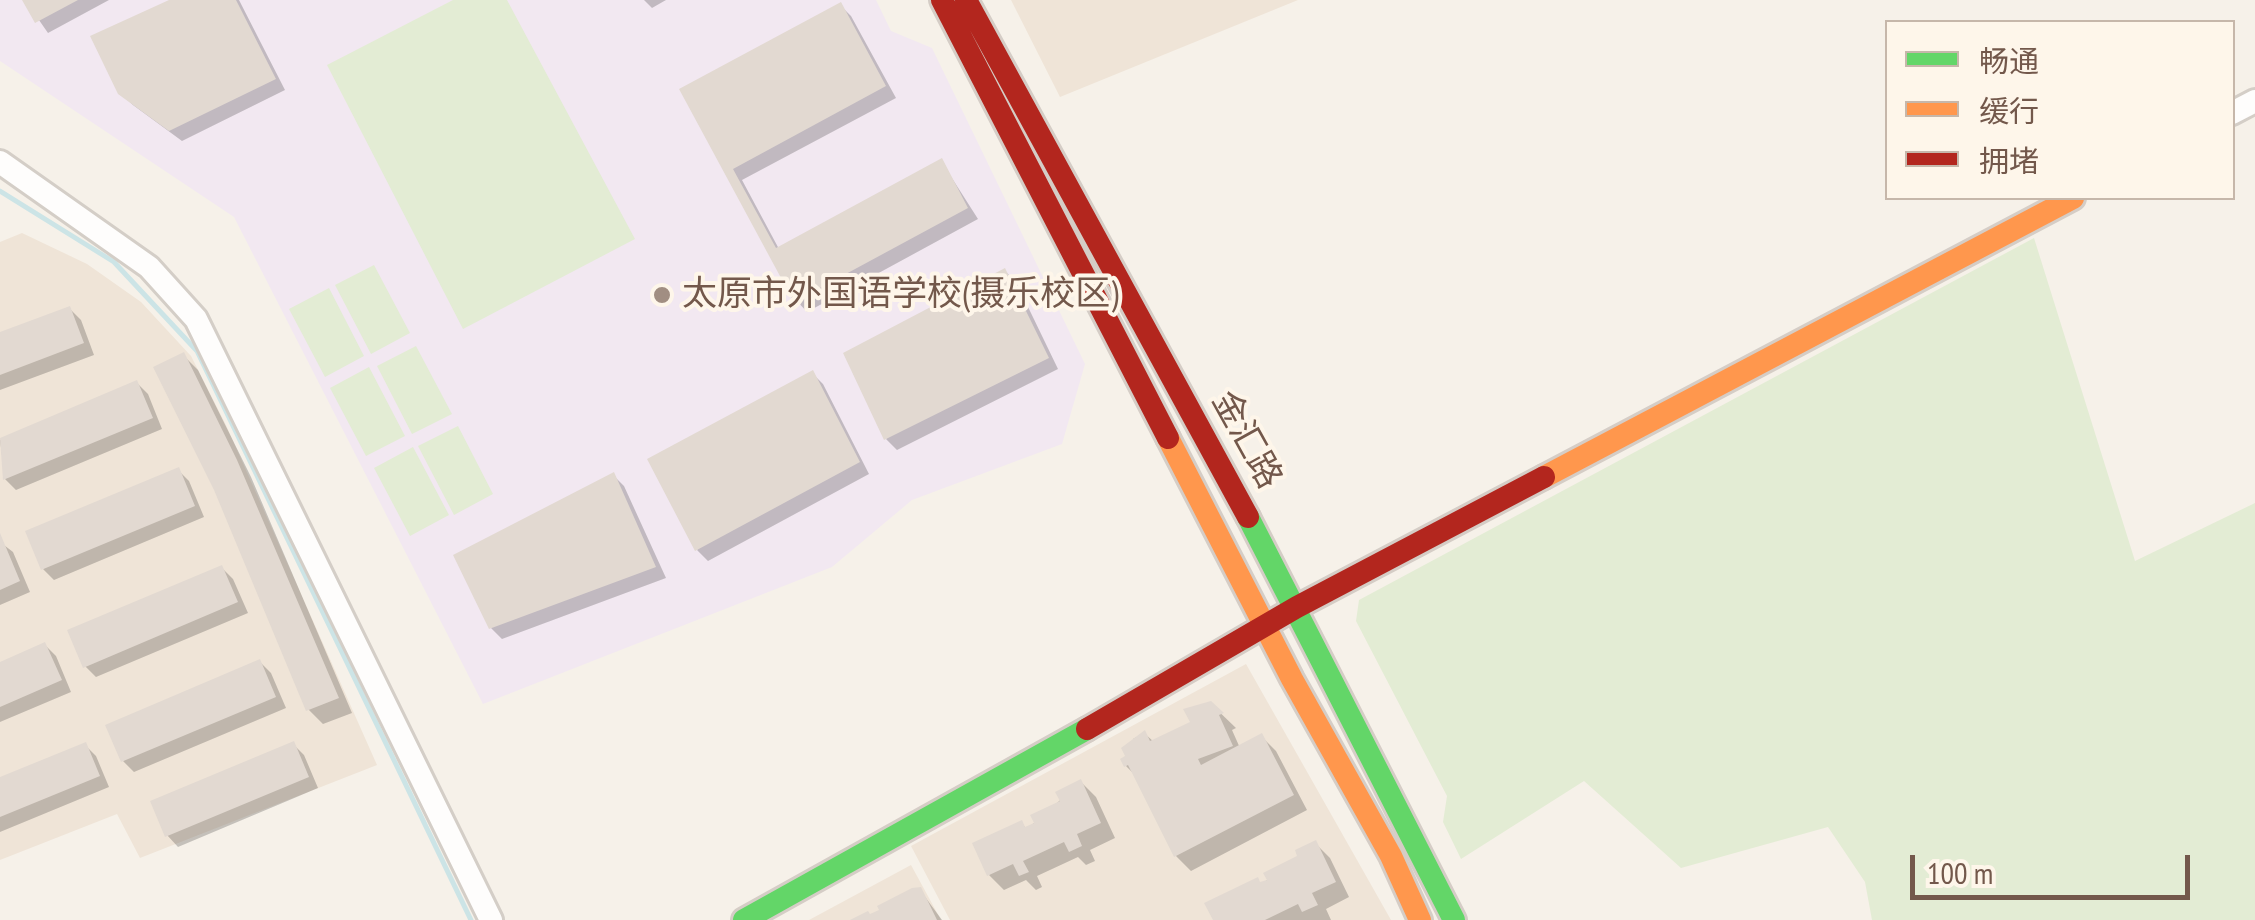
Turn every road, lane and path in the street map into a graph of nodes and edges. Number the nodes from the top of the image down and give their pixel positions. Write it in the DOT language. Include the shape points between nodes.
graph roads {
  1 [pos="942,0"];
  2 [pos="966,0"];
  3 [pos="0,162"];
  4 [pos="2068,200"];
  5 [pos="1297,607"];
  6 [pos="1266,628"];
  7 [pos="491,920"];
  8 [pos="744,920"];
  9 [pos="1420,920"];
  10 [pos="1454,920"];
  1 -- 6 [label="street, 金汇路"];
  2 -- 5 [label="street, 金汇路"];
  3 -- 7 [label="street" via="150,268 196,319"];
  4 -- 5 [label="street"];
  5 -- 6 [label="street"];
  5 -- 10 [label="street, 金汇路"];
  6 -- 8 [label="street"];
  6 -- 9 [label="street, 金汇路"];
}
